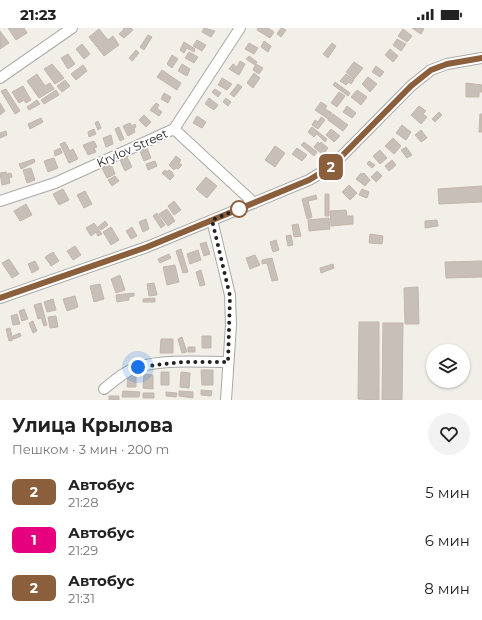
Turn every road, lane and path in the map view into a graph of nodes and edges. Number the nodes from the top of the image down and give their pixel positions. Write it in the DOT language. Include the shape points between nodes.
graph roads {
  1 [pos="72,28"];
  2 [pos="240,28"];
  3 [pos="482,58"];
  4 [pos="0,78"];
  5 [pos="174,129"];
  6 [pos="0,201"];
  7 [pos="254,203"];
  8 [pos="212,220"];
  9 [pos="0,298"];
  10 [pos="228,362"];
  11 [pos="104,389"];
  12 [pos="226,400"];
  1 -- 4 [label="street"];
  2 -- 5 [label="street, Krylov Street"];
  3 -- 7 [label="street" via="447,64 431,70 411,86 332,166 309,180"];
  5 -- 6 [label="street, Krylov Street" via="55,183"];
  5 -- 7 [label="street"];
  7 -- 8 [label="street"];
  8 -- 9 [label="street" via="147,247"];
  8 -- 10 [label="street" via="230,296"];
  10 -- 11 [label="street" via="183,362 138,367"];
  10 -- 12 [label="street"];
}
